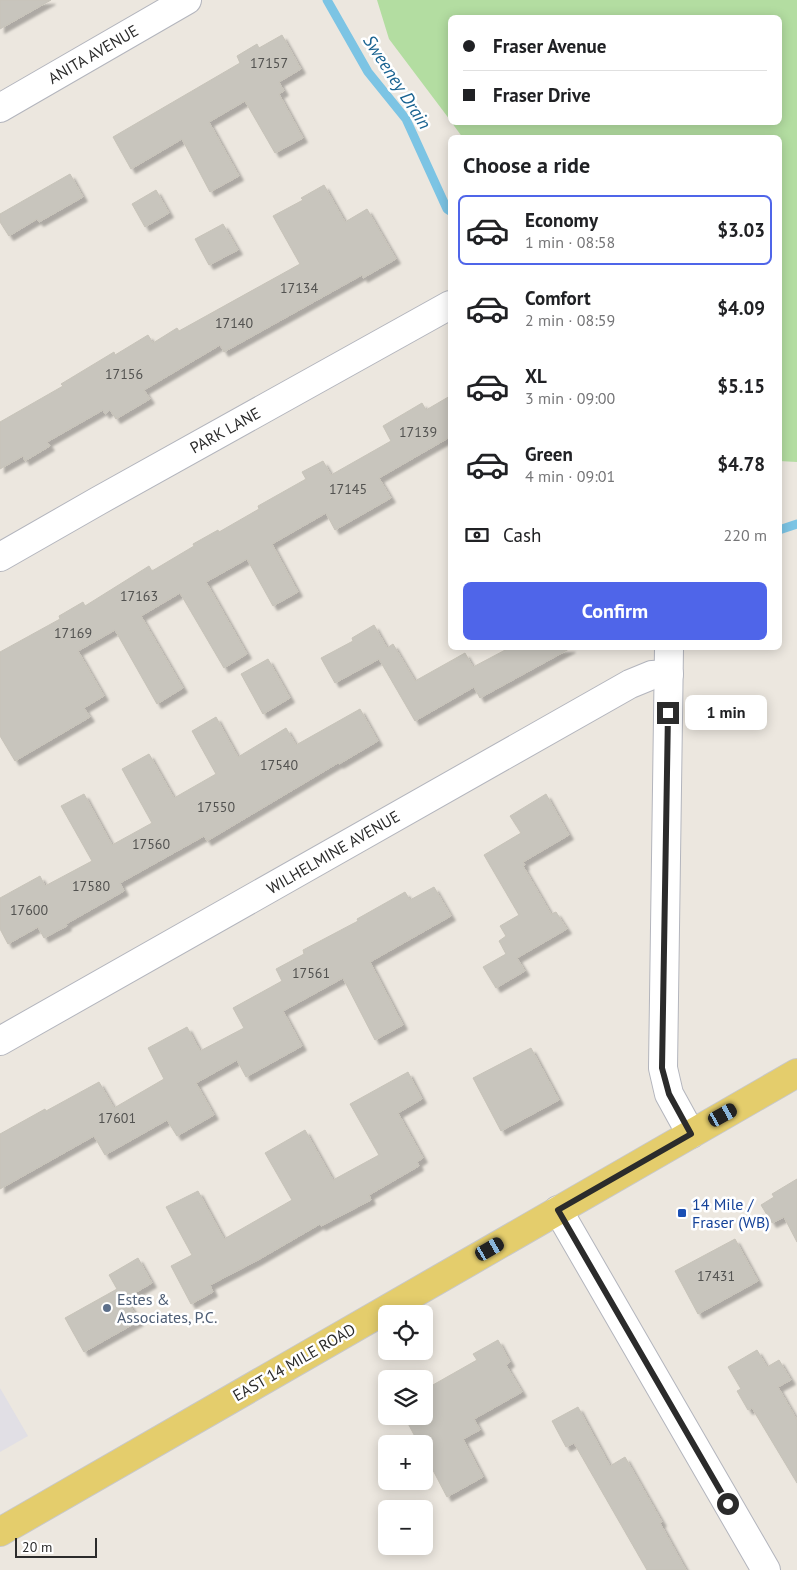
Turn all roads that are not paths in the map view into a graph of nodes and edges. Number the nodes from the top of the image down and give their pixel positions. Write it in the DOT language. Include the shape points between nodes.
graph roads {
  1 [pos="187,0"];
  2 [pos="0,108"];
  3 [pos="448,306"];
  4 [pos="0,557"];
  5 [pos="669,650"];
  6 [pos="669,674"];
  7 [pos="0,1041"];
  8 [pos="797,1073"];
  9 [pos="691,1134"];
  10 [pos="558,1210"];
  11 [pos="0,1532"];
  12 [pos="766,1570"];
  1 -- 2 [label="street, ANITA AVENUE"];
  3 -- 4 [label="street, PARK LANE"];
  5 -- 6 [label="street"];
  6 -- 7 [label="street, WILHELMINE AVENUE" via="652,675 630,684"];
  6 -- 9 [label="street" via="662,1068 669,1094"];
  8 -- 9 [label="main road, EAST 14 MILE ROAD"];
  9 -- 10 [label="main road, EAST 14 MILE ROAD"];
  10 -- 11 [label="main road, EAST 14 MILE ROAD"];
  10 -- 12 [label="street"];
}
